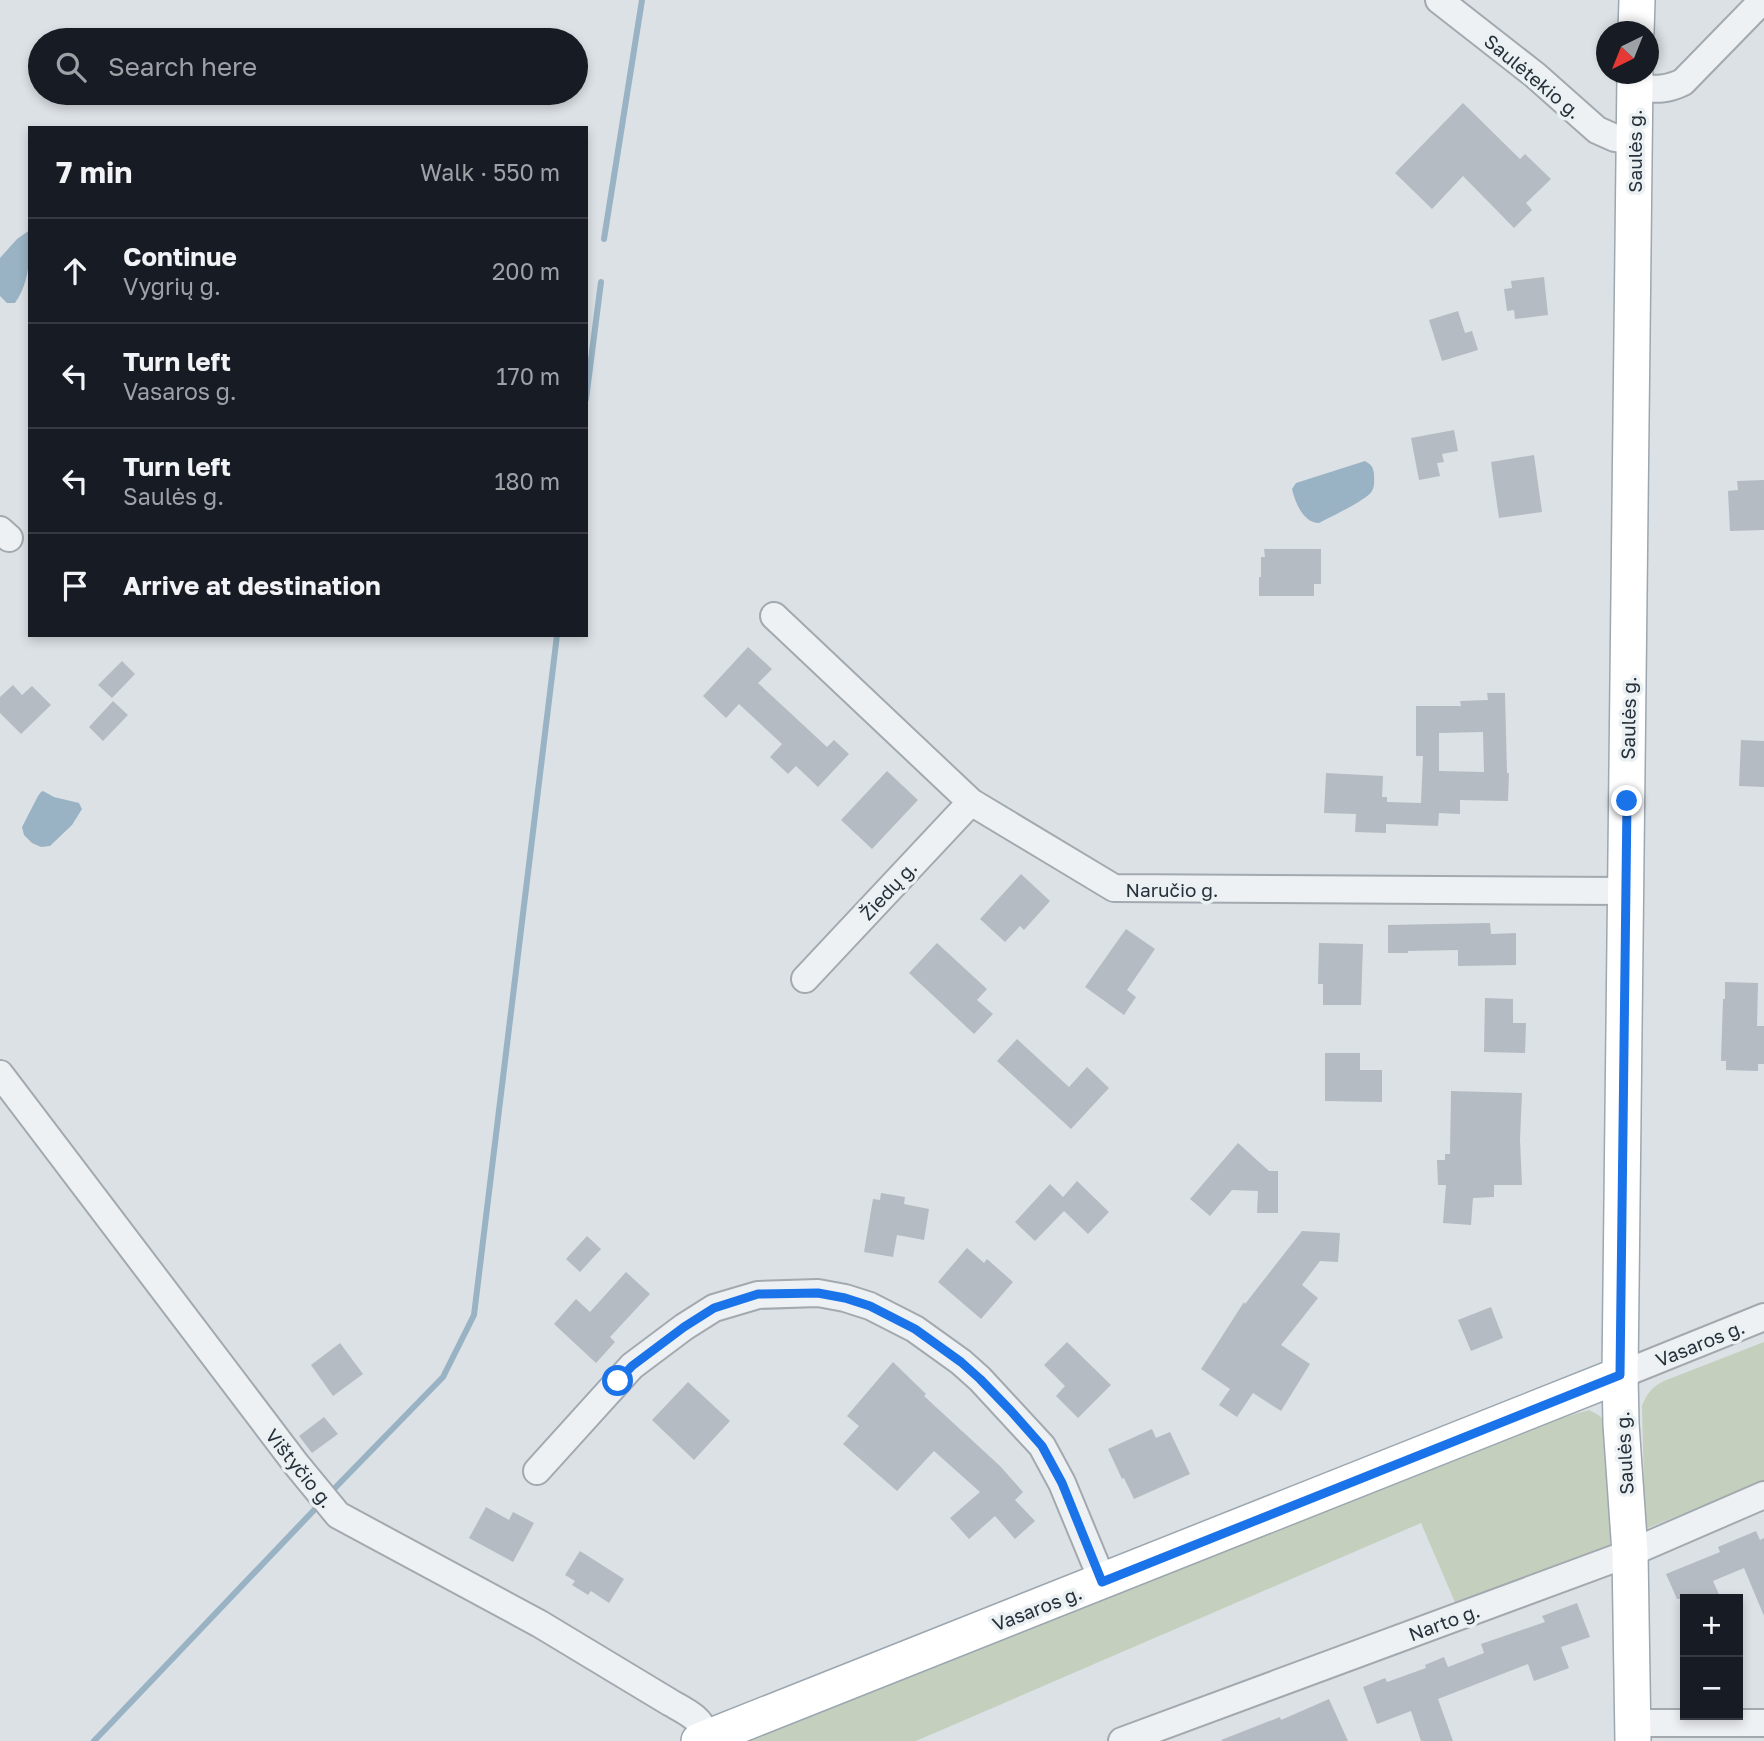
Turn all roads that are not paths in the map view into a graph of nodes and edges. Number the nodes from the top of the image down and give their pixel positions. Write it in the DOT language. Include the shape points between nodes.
graph roads {
  1 [pos="1439,0"];
  2 [pos="1637,0"];
  3 [pos="1763,0"];
  4 [pos="1636,21"];
  5 [pos="1635,84"];
  6 [pos="1644,84"];
  7 [pos="1633,141"];
  8 [pos="774,616"];
  9 [pos="971,802"];
  10 [pos="1626,891"];
  11 [pos="805,979"];
  12 [pos="0,1074"];
  13 [pos="1764,1317"];
  14 [pos="1620,1375"];
  15 [pos="537,1471"];
  16 [pos="1764,1495"];
  17 [pos="1630,1553"];
  18 [pos="1102,1582"];
  19 [pos="1764,1723"];
  20 [pos="1633,1732"];
  21 [pos="703,1739"];
  22 [pos="1122,1741"];
  1 -- 7 [label="street, Saulėtekio g." via="1597,130"];
  2 -- 4 [label="main road"];
  3 -- 6 [label="street" via="1684,82 1658,90"];
  5 -- 7 [label="main road, Saulės g."];
  7 -- 10 [label="main road, Saulės g."];
  8 -- 9 [label="street, Naručio g."];
  9 -- 10 [label="street, Naručio g." via="1114,888"];
  9 -- 11 [label="street, Žiedų g."];
  10 -- 14 [label="main road, Saulės g."];
  12 -- 21 [label="street, Vištyčio g." via="338,1515 540,1624 681,1709 702,1725"];
  13 -- 14 [label="street, Vasaros g."];
  14 -- 17 [label="main road, Saulės g."];
  14 -- 18 [label="main road, Vasaros g."];
  15 -- 18 [label="street" via="632,1366 714,1308 758,1294 818,1293 845,1298 915,1329 961,1362 1011,1411 1042,1446 1062,1483"];
  16 -- 17 [label="street, Narto g."];
  17 -- 20 [label="main road, Saulės g."];
  17 -- 22 [label="street, Narto g."];
  18 -- 21 [label="main road, Vasaros g."];
  19 -- 20 [label="street"];
}
